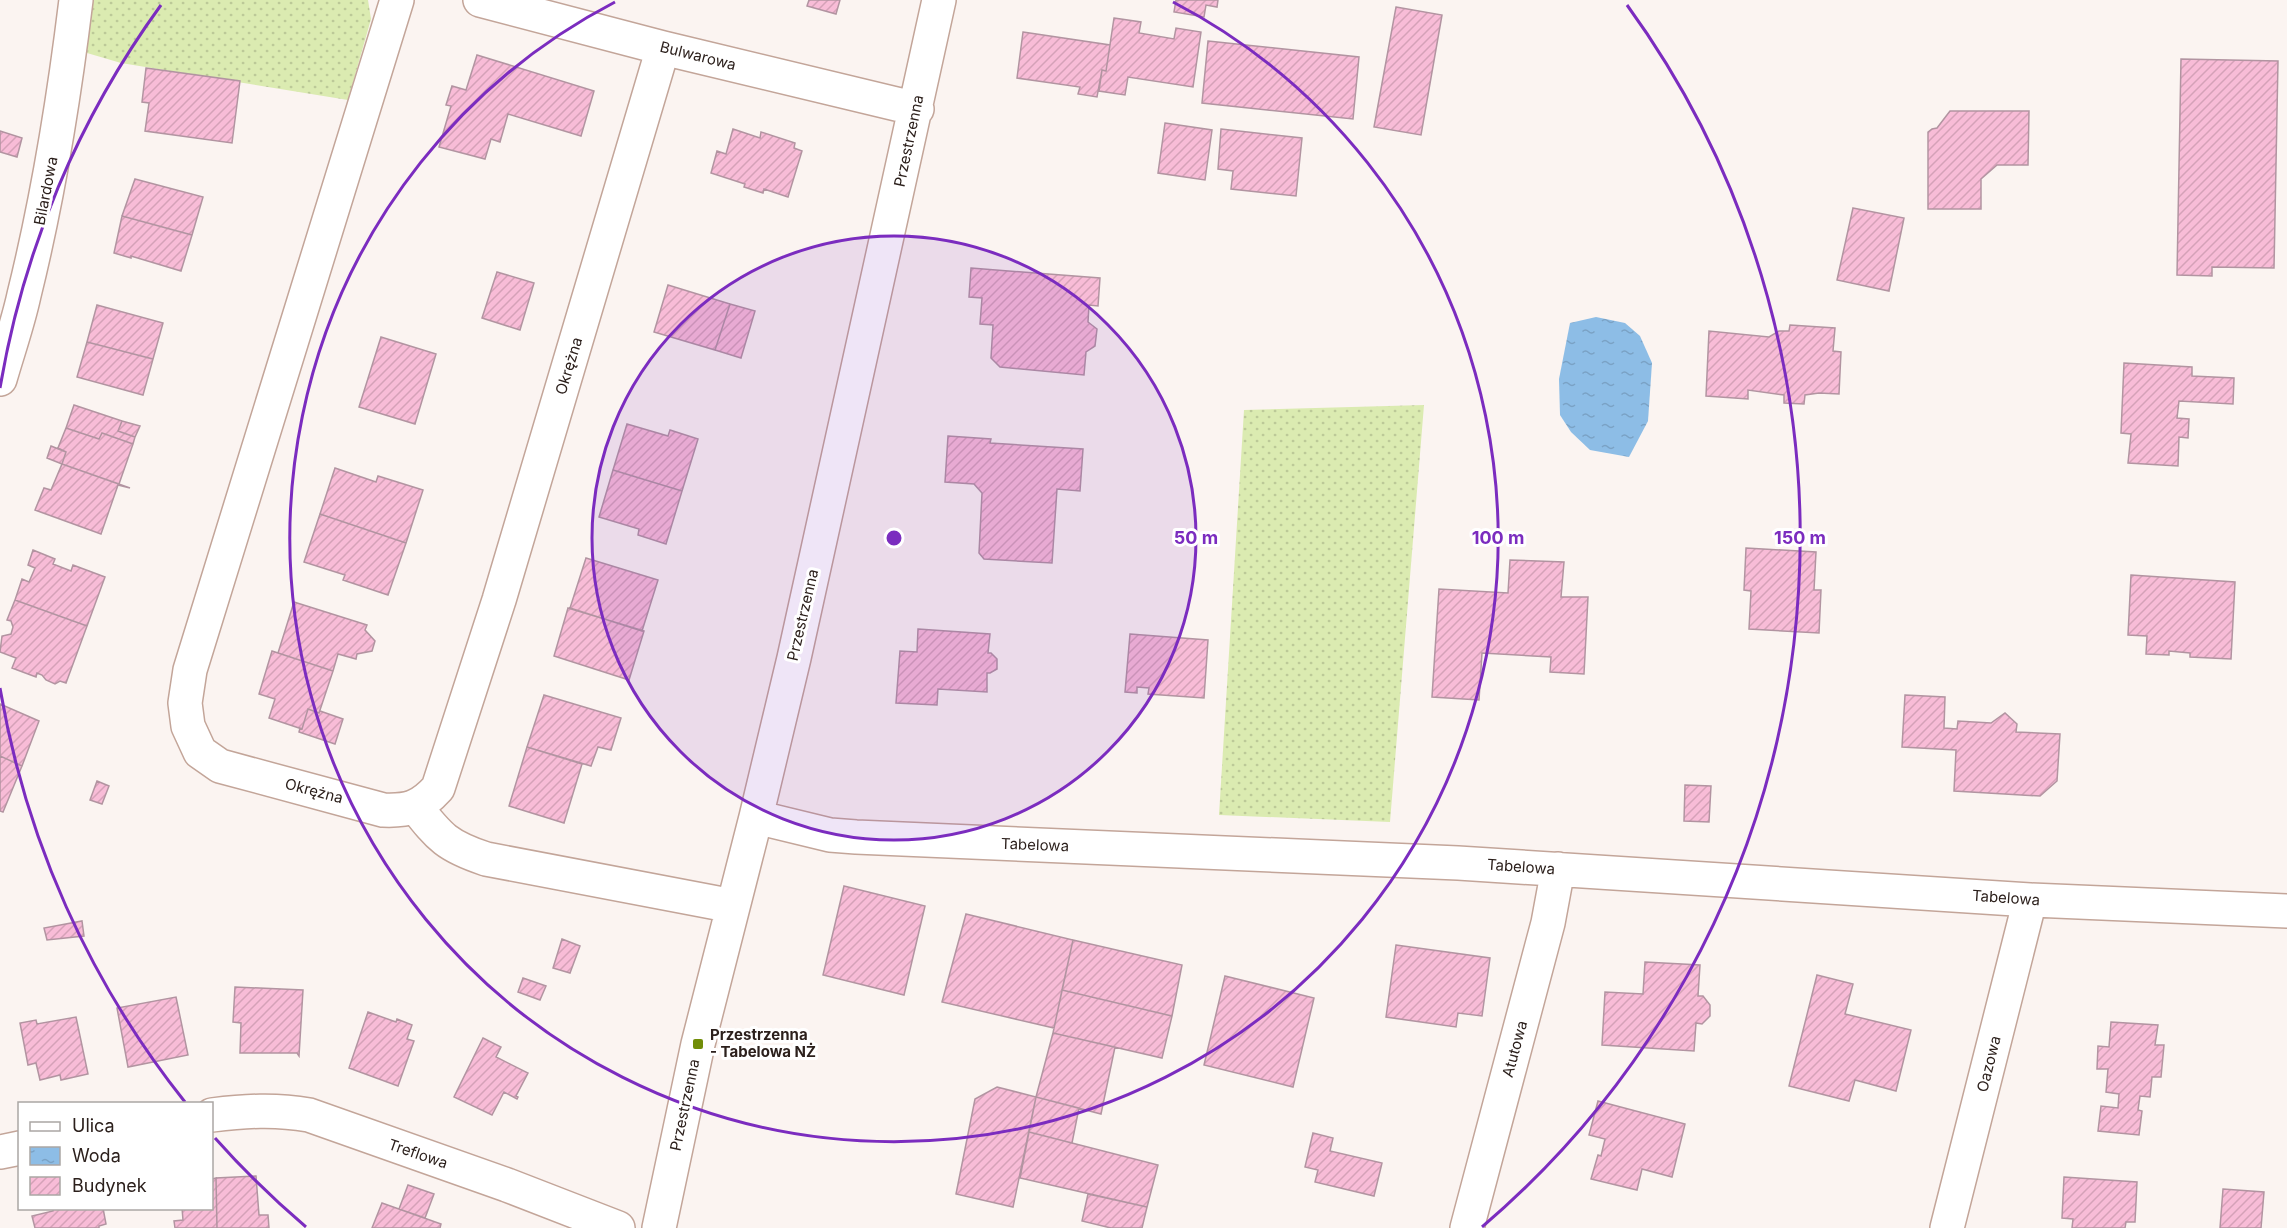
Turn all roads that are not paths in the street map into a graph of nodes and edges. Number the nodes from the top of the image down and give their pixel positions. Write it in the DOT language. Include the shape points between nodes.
graph roads {
  1 [pos="76,0"];
  2 [pos="397,0"];
  3 [pos="480,0"];
  4 [pos="939,0"];
  5 [pos="663,48"];
  6 [pos="916,109"];
  7 [pos="0,379"];
  8 [pos="415,806"];
  9 [pos="756,817"];
  10 [pos="1558,869"];
  11 [pos="2030,900"];
  12 [pos="733,906"];
  13 [pos="2287,911"];
  14 [pos="213,1115"];
  15 [pos="18,1148"];
  16 [pos="0,1152"];
  17 [pos="618,1228"];
  18 [pos="659,1228"];
  19 [pos="1467,1228"];
  20 [pos="1947,1228"];
  1 -- 7 [label="street, Bilardowa" via="50,171 24,296"];
  2 -- 8 [label="street, Okrężna" via="190,670 185,703 188,726 200,752 220,766 383,810 405,811"];
  3 -- 5 [label="street, Bulwarowa"];
  4 -- 6 [label="street, Przestrzenna"];
  5 -- 6 [label="street, Bulwarowa"];
  5 -- 8 [label="street, Okrężna" via="503,589 443,773 438,788"];
  6 -- 9 [label="street, Przestrzenna"];
  8 -- 12 [label="street" via="437,834 458,850 486,859"];
  9 -- 10 [label="street, Tabelowa" via="830,835 856,837"];
  9 -- 12 [label="street, Przestrzenna"];
  10 -- 11 [label="street, Tabelowa"];
  10 -- 19 [label="street, Atutowa" via="1548,923"];
  11 -- 13 [label="street, Tabelowa"];
  11 -- 20 [label="street, Oazowa"];
  12 -- 18 [label="street, Przestrzenna" via="698,1044"];
  14 -- 17 [label="street, Treflowa" via="282,1110 309,1115"];
  15 -- 16 [label="street"];
}
